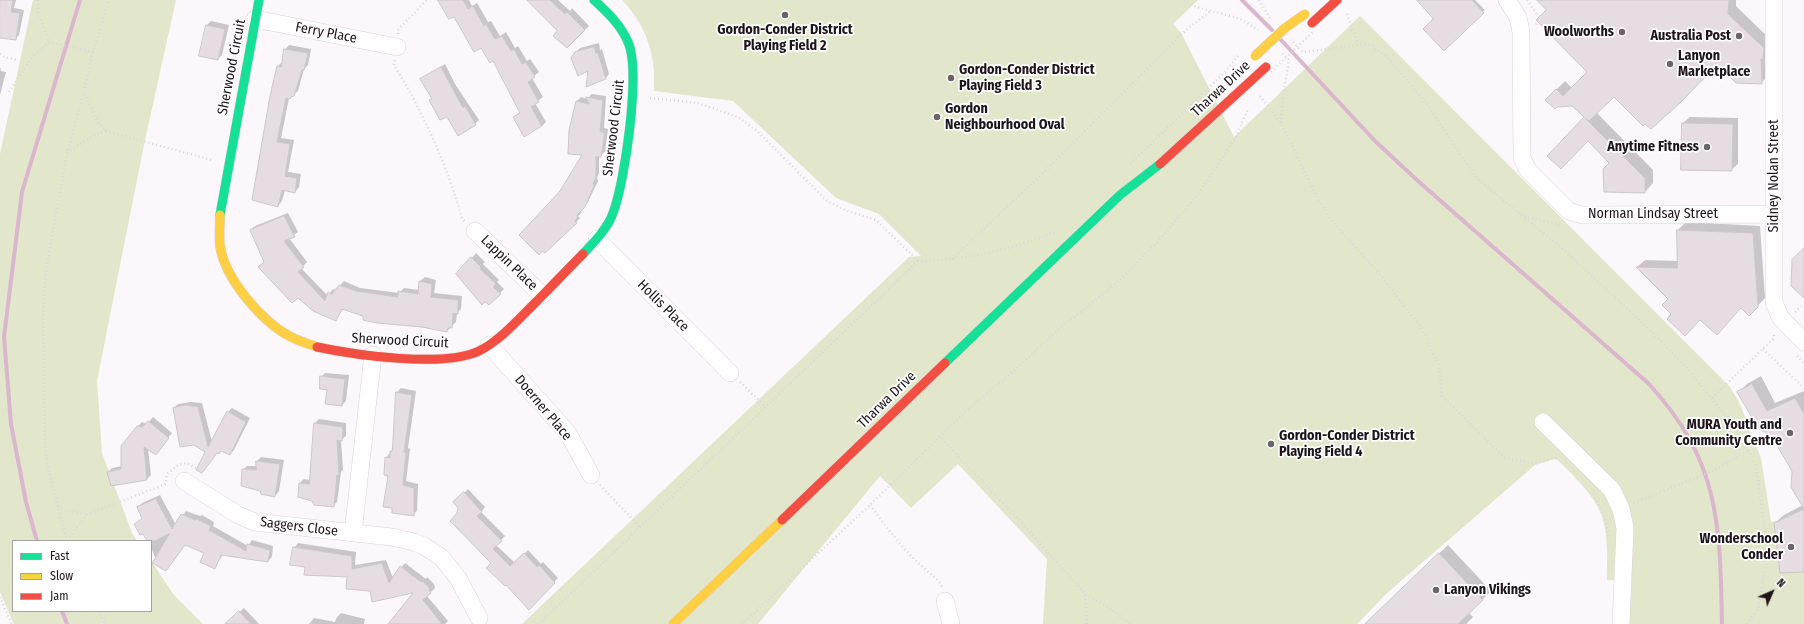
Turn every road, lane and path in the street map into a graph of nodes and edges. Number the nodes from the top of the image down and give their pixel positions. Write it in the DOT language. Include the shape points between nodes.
graph roads {
  1 [pos="37,0"];
  2 [pos="109,0"];
  3 [pos="259,0"];
  4 [pos="427,0"];
  5 [pos="594,0"];
  6 [pos="1184,0"];
  7 [pos="1259,0"];
  8 [pos="1337,0"];
  9 [pos="1527,0"];
  10 [pos="1774,0"];
  11 [pos="1506,2"];
  12 [pos="1313,7"];
  13 [pos="1345,10"];
  14 [pos="1210,12"];
  15 [pos="255,19"];
  16 [pos="1275,24"];
  17 [pos="1312,26"];
  18 [pos="1536,28"];
  19 [pos="1263,33"];
  20 [pos="1290,40"];
  21 [pos="49,42"];
  22 [pos="1358,44"];
  23 [pos="397,47"];
  24 [pos="93,52"];
  25 [pos="0,54"];
  26 [pos="1239,55"];
  27 [pos="1252,59"];
  28 [pos="18,60"];
  29 [pos="1269,67"];
  30 [pos="1288,75"];
  31 [pos="1266,78"];
  32 [pos="9,92"];
  33 [pos="84,92"];
  34 [pos="1259,94"];
  35 [pos="642,97"];
  36 [pos="1250,102"];
  37 [pos="1281,123"];
  38 [pos="106,131"];
  39 [pos="67,153"];
  40 [pos="1149,160"];
  41 [pos="228,165"];
  42 [pos="1127,166"];
  43 [pos="1120,195"];
  44 [pos="1774,214"];
  45 [pos="1523,216"];
  46 [pos="1565,226"];
  47 [pos="476,231"];
  48 [pos="1057,231"];
  49 [pos="597,239"];
  50 [pos="951,259"];
  51 [pos="918,261"];
  52 [pos="542,295"];
  53 [pos="1779,337"];
  54 [pos="489,345"];
  55 [pos="1798,346"];
  56 [pos="1763,349"];
  57 [pos="373,355"];
  58 [pos="1804,363"];
  59 [pos="730,372"];
  60 [pos="1804,388"];
  61 [pos="1712,398"];
  62 [pos="766,407"];
  63 [pos="1543,422"];
  64 [pos="939,436"];
  65 [pos="1502,448"];
  66 [pos="1750,450"];
  67 [pos="1499,451"];
  68 [pos="1559,458"];
  69 [pos="591,475"];
  70 [pos="184,481"];
  71 [pos="209,481"];
  72 [pos="1591,492"];
  73 [pos="870,505"];
  74 [pos="58,506"];
  75 [pos="1621,509"];
  76 [pos="88,514"];
  77 [pos="640,527"];
  78 [pos="353,533"];
  79 [pos="68,540"];
  80 [pos="69,540"];
  81 [pos="1610,543"];
  82 [pos="1085,594"];
  83 [pos="0,597"];
  84 [pos="945,601"];
  85 [pos="98,612"];
  86 [pos="479,618"];
  87 [pos="12,624"];
  88 [pos="106,624"];
  89 [pos="539,624"];
  90 [pos="673,624"];
  91 [pos="742,624"];
  92 [pos="951,624"];
  93 [pos="1087,624"];
  94 [pos="1131,624"];
  95 [pos="1621,624"];
  96 [pos="1747,624"];
  1 -- 21 [label="path" via="38,12"];
  2 -- 24 [label="path"];
  3 -- 15 [label="street, Sherwood Circuit"];
  4 -- 23 [label="path" via="398,30"];
  5 -- 49 [label="street, Sherwood Circuit" via="612,17 624,34 629,43 634,71 621,185 613,214"];
  6 -- 14 [label="path" via="1193,7"];
  7 -- 16 [label="path"];
  8 -- 17 [label="street"];
  9 -- 18 [label="path" via="1539,17"];
  10 -- 44 [label="street, Sidney Nolan Street"];
  11 -- 44 [label="street, Norman Lindsay Street" via="1518,17 1521,32 1522,158 1528,170 1569,211 1582,215"];
  12 -- 27 [label="street, Tharwa Drive, bridge" via="1285,28"];
  13 -- 22 [label="path"];
  14 -- 19 [label="path" via="1238,18"];
  14 -- 50 [label="path" via="1188,28 1043,173"];
  15 -- 23 [label="street, Ferry Place"];
  15 -- 41 [label="street, Sherwood Circuit"];
  17 -- 29 [label="path, bridge"];
  20 -- 22 [label="path" via="1304,52"];
  21 -- 24 [label="path"];
  21 -- 32 [label="path" via="31,58"];
  22 -- 45 [label="path" via="1373,46 1387,57 1430,108 1480,181"];
  23 -- 47 [label="path" via="394,65 437,150 462,219"];
  24 -- 33 [label="path"];
  25 -- 28 [label="path"];
  26 -- 42 [label="path" via="1225,72"];
  29 -- 31 [label="path"];
  29 -- 43 [label="street, Tharwa Drive" via="1156,168"];
  30 -- 37 [label="path"];
  33 -- 38 [label="path" via="97,122"];
  33 -- 39 [label="path"];
  34 -- 37 [label="path"];
  35 -- 51 [label="path" via="698,103 738,117 756,130 827,201 876,220"];
  36 -- 64 [label="path" via="1235,139 1196,197 1161,238 1116,284 1061,327"];
  37 -- 67 [label="path" via="1314,192 1331,220 1382,277 1419,325 1439,365 1442,396"];
  38 -- 39 [label="path" via="96,134"];
  38 -- 41 [label="path"];
  39 -- 74 [label="path" via="46,270 43,314 45,446"];
  40 -- 43 [label="street, Tharwa Drive"];
  41 -- 57 [label="street, Sherwood Circuit" via="220,208 220,246 227,269 239,289 269,321 291,336 317,347"];
  43 -- 90 [label="street, Tharwa Drive"];
  44 -- 55 [label="street, Sidney Nolan Street" via="1774,302"];
  45 -- 46 [label="path"];
  45 -- 61 [label="path" via="1564,250 1653,333"];
  47 -- 52 [label="street, Lappin Place"];
  48 -- 50 [label="path" via="1006,249"];
  49 -- 52 [label="street, Sherwood Circuit"];
  49 -- 59 [label="street, Hollis Place"];
  50 -- 51 [label="path"];
  51 -- 62 [label="path"];
  52 -- 54 [label="street, Sherwood Circuit" via="506,332"];
  53 -- 56 [label="path" via="1774,332 1774,339"];
  54 -- 57 [label="street, Sherwood Circuit" via="458,358 437,360"];
  54 -- 69 [label="street, Doerner Place" via="568,433"];
  55 -- 58 [label="path"];
  56 -- 60 [label="path"];
  56 -- 61 [label="path"];
  57 -- 78 [label="street, Saggers Close"];
  59 -- 62 [label="path"];
  61 -- 66 [label="path" via="1741,434"];
  62 -- 77 [label="path"];
  63 -- 75 [label="street" via="1612,490"];
  64 -- 73 [label="path"];
  64 -- 82 [label="path"];
  65 -- 67 [label="path"];
  66 -- 75 [label="path" via="1710,472"];
  66 -- 96 [label="path" via="1759,480 1767,560 1758,609"];
  67 -- 68 [label="path" via="1505,458 1532,463"];
  69 -- 77 [label="path"];
  70 -- 78 [label="street, Saggers Close" via="238,515 255,522"];
  71 -- 76 [label="path" via="199,470 186,462 167,474 166,484"];
  72 -- 81 [label="path" via="1604,516"];
  73 -- 84 [label="path" via="889,531 939,581"];
  73 -- 91 [label="path"];
  74 -- 76 [label="path" via="67,511"];
  74 -- 79 [label="path"];
  75 -- 95 [label="street" via="1625,528"];
  76 -- 80 [label="path"];
  77 -- 89 [label="path"];
  78 -- 86 [label="street, Saggers Close" via="392,536 424,546 442,558 458,578"];
  82 -- 93 [label="path"];
  82 -- 94 [label="path"];
  83 -- 87 [label="path"];
  84 -- 92 [label="street"];
  85 -- 88 [label="path"];
}
